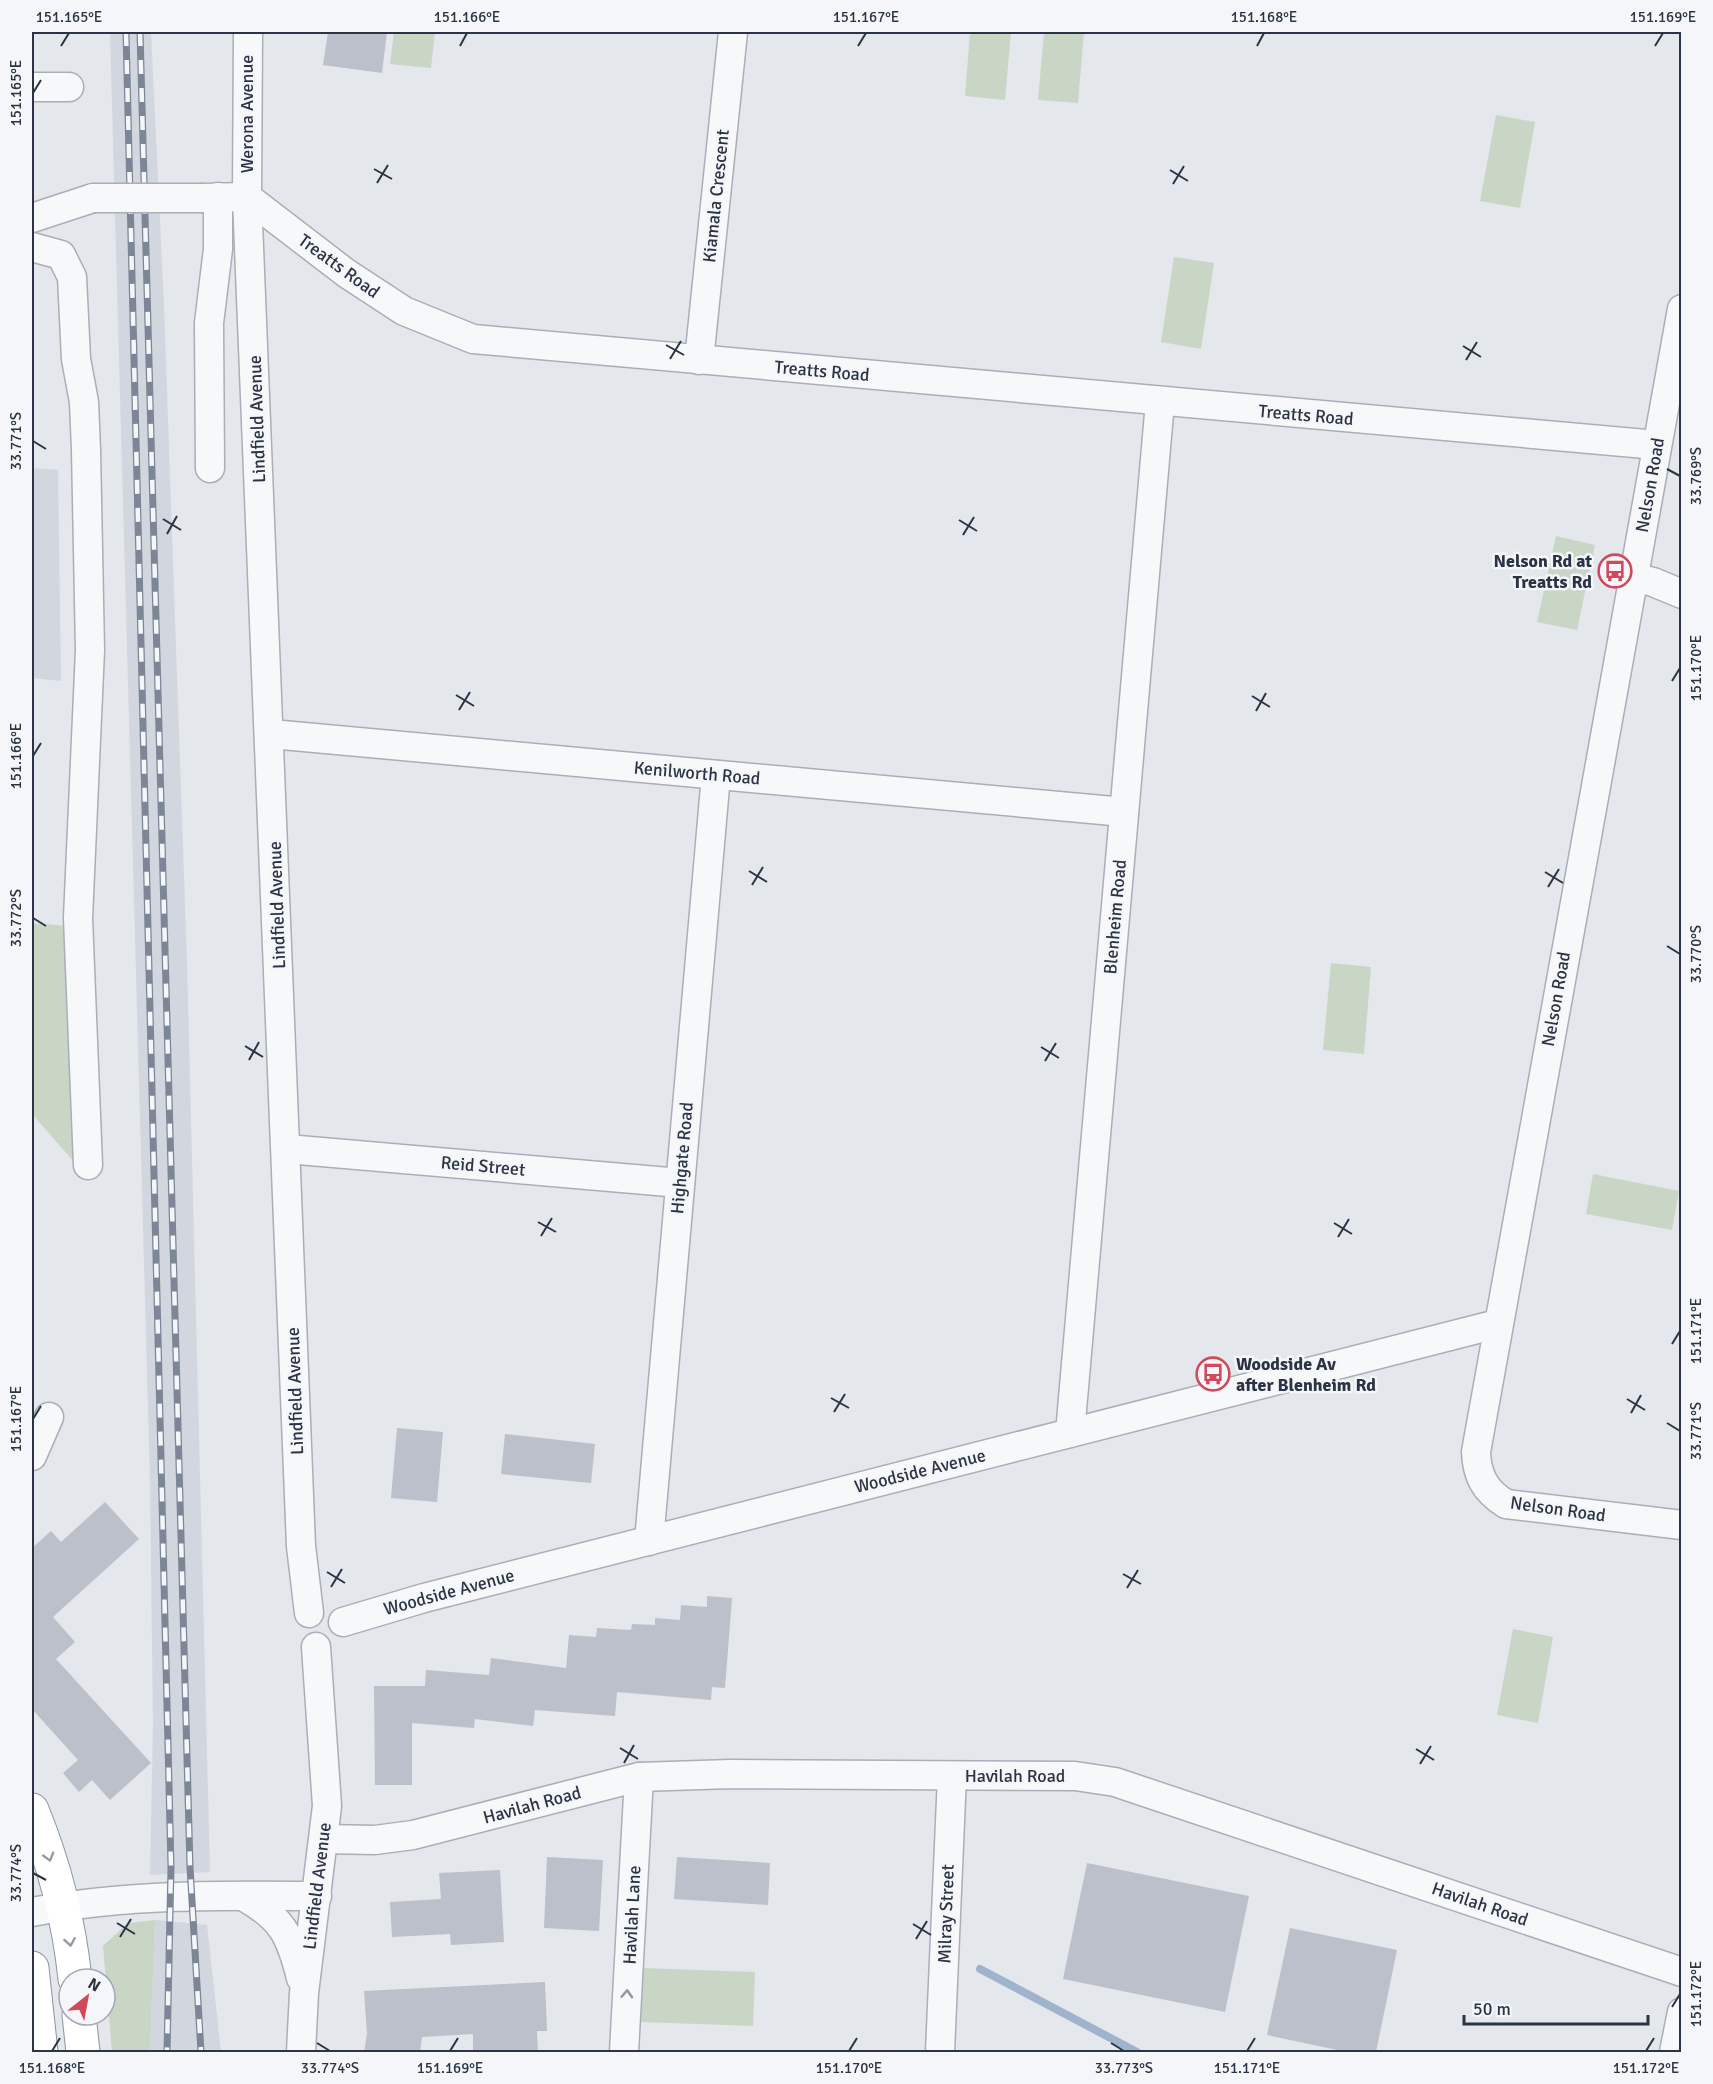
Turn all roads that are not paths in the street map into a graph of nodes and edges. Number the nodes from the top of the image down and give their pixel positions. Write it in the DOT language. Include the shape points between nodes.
graph roads {
  1 [pos="248,32"];
  2 [pos="733,32"];
  3 [pos="32,87"];
  4 [pos="69,87"];
  5 [pos="247,197"];
  6 [pos="211,198"];
  7 [pos="32,218"];
  8 [pos="32,247"];
  9 [pos="1682,309"];
  10 [pos="699,360"];
  11 [pos="1160,402"];
  12 [pos="1657,445"];
  13 [pos="210,468"];
  14 [pos="1633,577"];
  15 [pos="1682,594"];
  16 [pos="271,734"];
  17 [pos="716,775"];
  18 [pos="1124,812"];
  19 [pos="287,1149"];
  20 [pos="88,1165"];
  21 [pos="680,1183"];
  22 [pos="1497,1324"];
  23 [pos="49,1417"];
  24 [pos="1070,1433"];
  25 [pos="32,1456"];
  26 [pos="1682,1525"];
  27 [pos="649,1541"];
  28 [pos="309,1613"];
  29 [pos="343,1622"];
  30 [pos="316,1647"];
  31 [pos="952,1776"];
  32 [pos="639,1777"];
  33 [pos="32,1810"];
  34 [pos="324,1839"];
  35 [pos="243,1896"];
  36 [pos="317,1896"];
  37 [pos="47,1909"];
  38 [pos="73,1967"];
  39 [pos="32,1968"];
  40 [pos="1682,1972"];
  41 [pos="304,1993"];
  42 [pos="1682,2012"];
  43 [pos="80,2027"];
  44 [pos="41,2052"];
  45 [pos="83,2052"];
  46 [pos="301,2052"];
  47 [pos="624,2052"];
  48 [pos="940,2052"];
  49 [pos="1674,2052"];
  1 -- 5 [label="street, Werona Avenue"];
  2 -- 10 [label="street, Kiamala Crescent"];
  3 -- 4 [label="street"];
  5 -- 6 [label="street"];
  5 -- 10 [label="street, Treatts Road" via="346,273 404,311 473,339"];
  5 -- 16 [label="street, Lindfield Avenue"];
  6 -- 7 [label="street, bridge" via="93,198"];
  6 -- 13 [label="street" via="218,249 209,323"];
  8 -- 20 [label="street" via="61,255 72,277 76,359 84,402 90,650 78,918"];
  9 -- 12 [label="street, Nelson Road"];
  10 -- 11 [label="street, Treatts Road"];
  11 -- 12 [label="street, Treatts Road"];
  11 -- 18 [label="street, Blenheim Road"];
  12 -- 14 [label="street, Nelson Road"];
  14 -- 15 [label="street"];
  14 -- 22 [label="street, Nelson Road"];
  16 -- 17 [label="street, Kenilworth Road"];
  16 -- 19 [label="street, Lindfield Avenue"];
  17 -- 18 [label="street, Kenilworth Road"];
  17 -- 21 [label="street, Highgate Road"];
  18 -- 24 [label="street, Blenheim Road"];
  19 -- 21 [label="street, Reid Street"];
  19 -- 28 [label="street, Lindfield Avenue" via="301,1546"];
  21 -- 27 [label="street, Highgate Road"];
  22 -- 24 [label="street, Woodside Avenue"];
  22 -- 26 [label="street, Nelson Road" via="1476,1452 1479,1476 1485,1487 1506,1504 1519,1507"];
  23 -- 25 [label="street"];
  24 -- 27 [label="street, Woodside Avenue"];
  27 -- 29 [label="street, Woodside Avenue"];
  28 -- 29 [label="street" via="325,1607 336,1612"];
  28 -- 30 [label="street" via="303,1632"];
  29 -- 30 [label="street" via="340,1640 329,1647"];
  30 -- 34 [label="street, Lindfield Avenue" via="326,1776"];
  31 -- 32 [label="street, Havilah Road"];
  31 -- 40 [label="street, Havilah Road" via="1075,1776 1115,1782"];
  31 -- 48 [label="street, Milray Street"];
  32 -- 34 [label="street, Havilah Road" via="412,1835 375,1840"];
  47 -- 32 [label="street, Havilah Lane, one-way"];
  33 -- 37 [label="highway, one-way" via="42,1833"];
  34 -- 36 [label="street, Lindfield Avenue"];
  35 -- 36 [label="street"];
  35 -- 37 [label="street" via="140,1899"];
  35 -- 41 [label="street" via="271,1912 280,1922 295,1953"];
  36 -- 41 [label="street, Lindfield Avenue"];
  37 -- 38 [label="highway, one-way" via="70,1940"];
  39 -- 44 [label="highway"];
  41 -- 46 [label="street, Lindfield Avenue"];
  42 -- 49 [label="street"];
  43 -- 45 [label="highway"];
}
